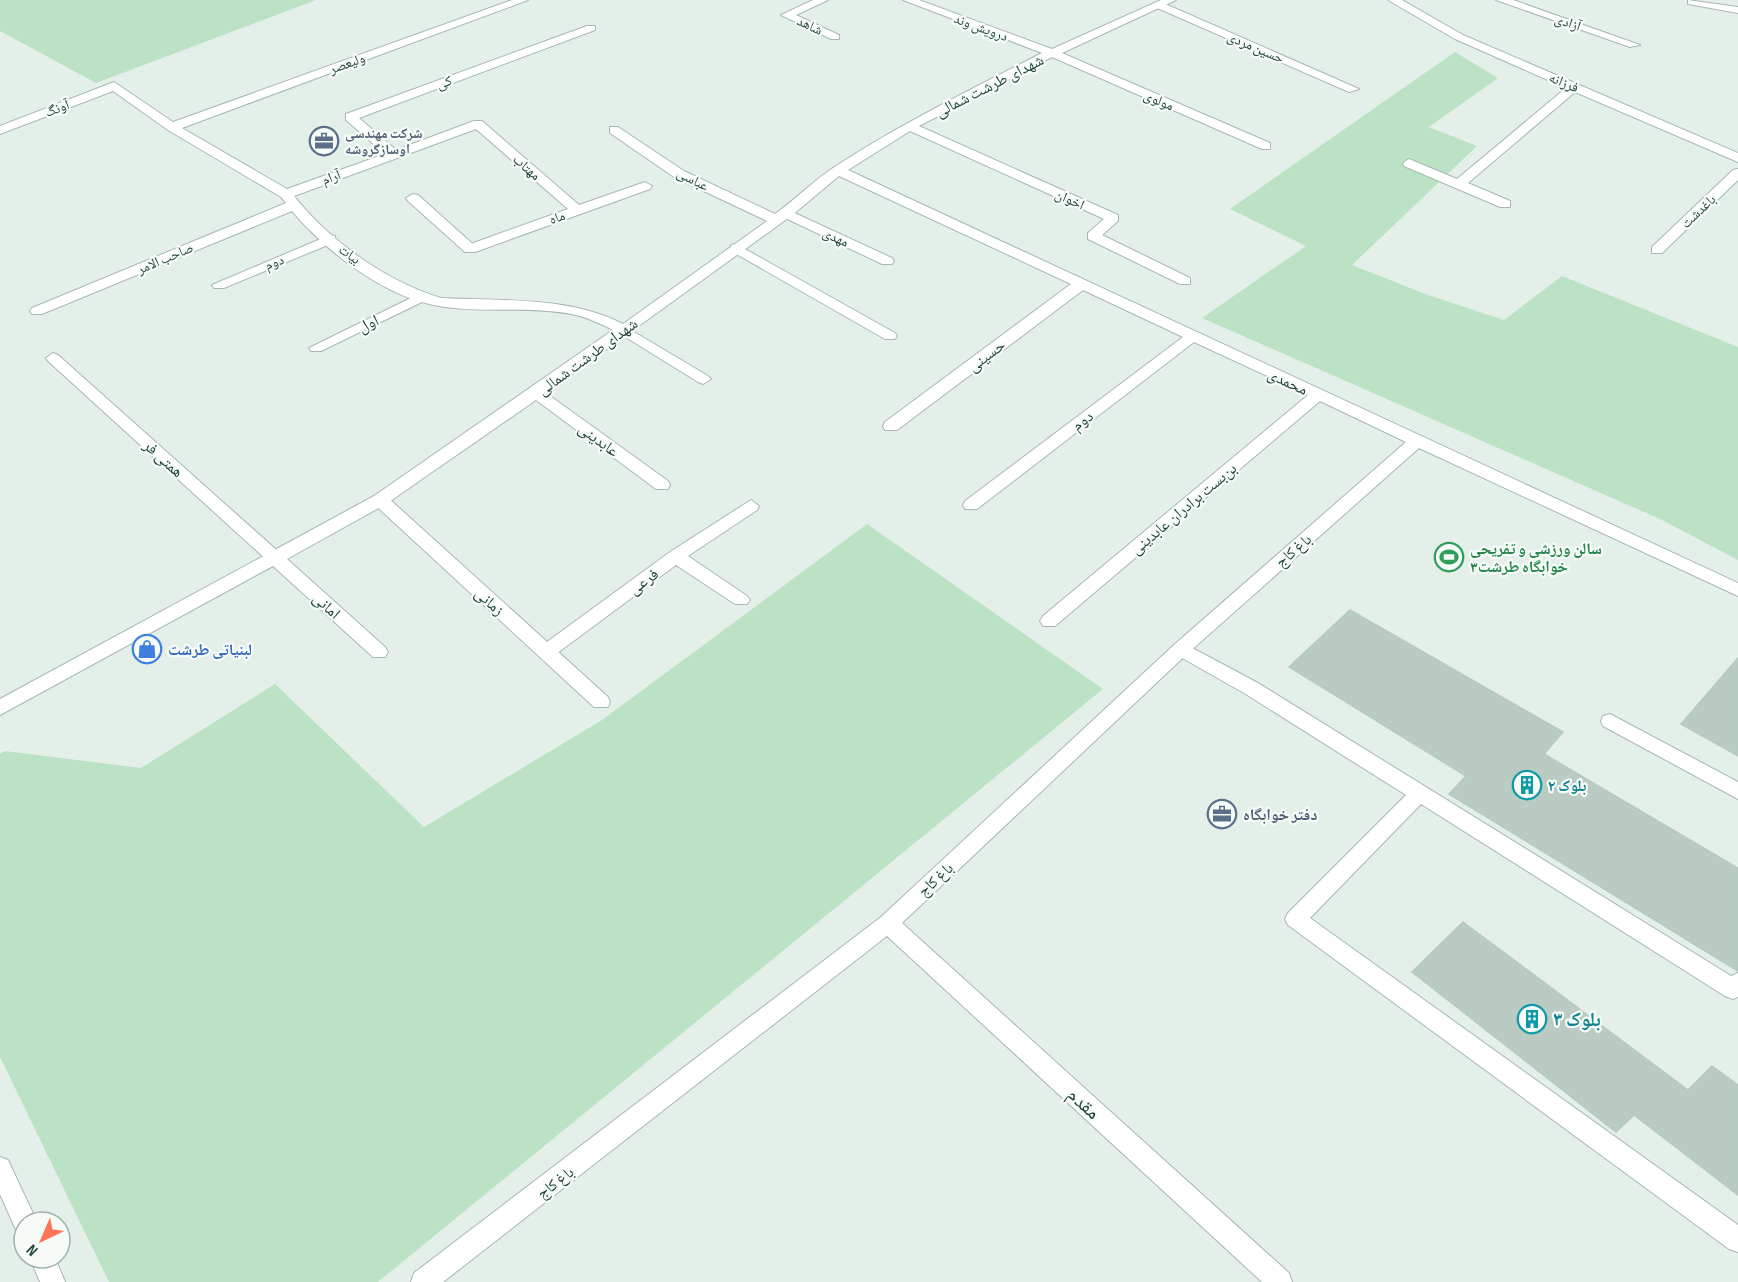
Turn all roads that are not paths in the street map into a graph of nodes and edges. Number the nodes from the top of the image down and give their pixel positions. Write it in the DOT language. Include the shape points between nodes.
graph roads {
  1 [pos="522,0"];
  2 [pos="822,0"];
  3 [pos="909,0"];
  4 [pos="1394,0"];
  5 [pos="1502,0"];
  6 [pos="1692,2"];
  7 [pos="1164,3"];
  8 [pos="1738,10"];
  9 [pos="591,28"];
  10 [pos="834,37"];
  11 [pos="1634,45"];
  12 [pos="1053,53"];
  13 [pos="114,86"];
  14 [pos="1574,87"];
  15 [pos="1353,89"];
  16 [pos="478,124"];
  17 [pos="909,126"];
  18 [pos="172,127"];
  19 [pos="0,130"];
  20 [pos="614,130"];
  21 [pos="1266,146"];
  22 [pos="392,153"];
  23 [pos="1738,158"];
  24 [pos="1408,163"];
  25 [pos="838,171"];
  26 [pos="1738,173"];
  27 [pos="1459,184"];
  28 [pos="645,186"];
  29 [pos="413,198"];
  30 [pos="290,199"];
  31 [pos="1505,204"];
  32 [pos="577,210"];
  33 [pos="781,216"];
  34 [pos="330,239"];
  35 [pos="736,249"];
  36 [pos="1657,250"];
  37 [pos="887,261"];
  38 [pos="1185,280"];
  39 [pos="1081,284"];
  40 [pos="219,285"];
  41 [pos="419,298"];
  42 [pos="37,311"];
  43 [pos="624,330"];
  44 [pos="890,336"];
  45 [pos="1193,336"];
  46 [pos="316,348"];
  47 [pos="53,358"];
  48 [pos="703,379"];
  49 [pos="536,393"];
  50 [pos="1318,395"];
  51 [pos="891,426"];
  52 [pos="1418,441"];
  53 [pos="663,485"];
  54 [pos="380,500"];
  55 [pos="971,505"];
  56 [pos="751,506"];
  57 [pos="676,556"];
  58 [pos="276,558"];
  59 [pos="1738,590"];
  60 [pos="741,600"];
  61 [pos="1048,621"];
  62 [pos="1181,649"];
  63 [pos="380,652"];
  64 [pos="546,652"];
  65 [pos="601,702"];
  66 [pos="0,708"];
  67 [pos="1610,721"];
  68 [pos="1738,791"];
  69 [pos="1420,793"];
  70 [pos="888,923"];
  71 [pos="1738,983"];
  72 [pos="0,1168"];
  73 [pos="19,1210"];
  74 [pos="1738,1240"];
  75 [pos="423,1282"];
  76 [pos="1281,1282"];
  1 -- 18 [label="street, ولیعصر"];
  2 -- 10 [label="street, شاهد" via="787,15"];
  3 -- 12 [label="street, درویش‌ وند"];
  4 -- 14 [label="street, فرزانه" via="1460,37"];
  5 -- 11 [label="street, آزادی"];
  6 -- 8 [label="street"];
  7 -- 12 [label="street, شهدای طرشت شمالی"];
  7 -- 15 [label="street, حسین مردی"];
  9 -- 22 [label="street, کی" via="350,117"];
  12 -- 17 [label="street, شهدای طرشت شمالی"];
  12 -- 21 [label="street, مولوی"];
  13 -- 18 [label="street, بیات"];
  13 -- 19 [label="street, آونگ"];
  14 -- 23 [label="street, فرزانه"];
  14 -- 27 [label="street"];
  16 -- 22 [label="street, آرام"];
  16 -- 32 [label="street, مهتاب"];
  17 -- 25 [label="street, شهدای طرشت شمالی"];
  17 -- 38 [label="street, اخوان" via="1113,218 1093,236"];
  18 -- 30 [label="street, بیات"];
  20 -- 33 [label="street, عباسی" via="679,174"];
  22 -- 30 [label="street, آرام"];
  24 -- 27 [label="street"];
  25 -- 33 [label="street, شهدای طرشت شمالی"];
  25 -- 39 [label="street, محمدی"];
  26 -- 36 [label="street, باغدشت"];
  27 -- 31 [label="street"];
  28 -- 32 [label="street, ماه"];
  29 -- 32 [label="street, ماه" via="470,249"];
  30 -- 34 [label="street, بیات"];
  30 -- 42 [label="street, صاحب الامر"];
  33 -- 35 [label="street, شهدای طرشت شمالی"];
  33 -- 37 [label="street, مهدی"];
  34 -- 40 [label="street, دوم"];
  34 -- 41 [label="street, بیات"];
  35 -- 43 [label="street, شهدای طرشت شمالی"];
  35 -- 44 [label="street"];
  39 -- 45 [label="street, محمدی"];
  39 -- 51 [label="street, حسینی"];
  41 -- 43 [label="street, بیات" via="575,310"];
  41 -- 46 [label="street, اول"];
  43 -- 48 [label="street, بیات"];
  43 -- 49 [label="street, شهدای طرشت شمالی"];
  45 -- 50 [label="street, محمدی"];
  45 -- 55 [label="street, دوم"];
  47 -- 58 [label="street, همتی فر"];
  49 -- 53 [label="street, عابدینی"];
  49 -- 54 [label="street, شهدای طرشت شمالی"];
  50 -- 52 [label="street, محمدی"];
  50 -- 61 [label="street, بن‌بست برادران عابدینی"];
  52 -- 59 [label="street, محمدی"];
  52 -- 62 [label="street, باغ کاج"];
  54 -- 58 [label="street, شهدای طرشت شمالی"];
  54 -- 64 [label="street, زمانی"];
  56 -- 57 [label="street, فرعی"];
  57 -- 60 [label="street"];
  57 -- 64 [label="street, فرعی"];
  58 -- 63 [label="street, امانی"];
  58 -- 66 [label="street, شهدای طرشت شمالی"];
  62 -- 69 [label="street"];
  62 -- 70 [label="street, باغ کاج"];
  64 -- 65 [label="street, زمانی"];
  67 -- 68 [label="street"];
  69 -- 71 [label="street" via="1733,989"];
  69 -- 74 [label="street" via="1295,919"];
  70 -- 75 [label="street, باغ کاج"];
  70 -- 76 [label="street, مقدم"];
  72 -- 73 [label="street"];
}
